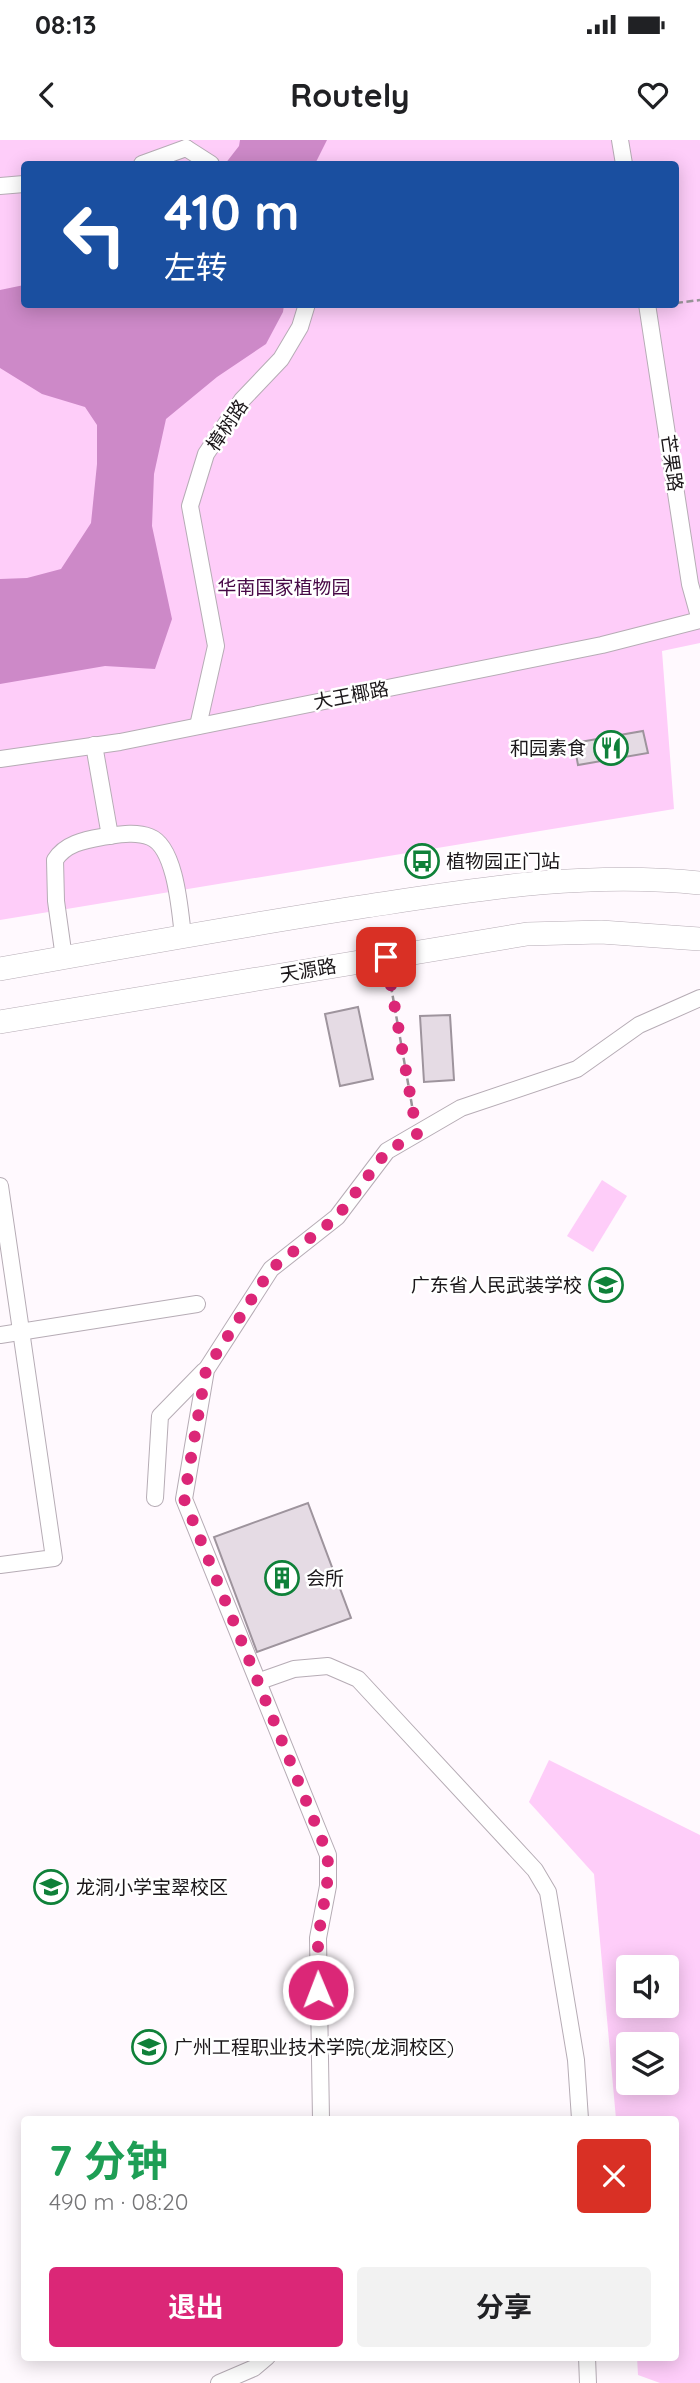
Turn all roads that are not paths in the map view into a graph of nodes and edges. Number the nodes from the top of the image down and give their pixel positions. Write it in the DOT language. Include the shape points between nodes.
graph roads {
  1 [pos="620,140"];
  2 [pos="188,144"];
  3 [pos="149,161"];
  4 [pos="208,161"];
  5 [pos="624,161"];
  6 [pos="21,184"];
  7 [pos="0,187"];
  8 [pos="306,308"];
  9 [pos="648,308"];
  10 [pos="700,620"];
  11 [pos="198,726"];
  12 [pos="94,745"];
  13 [pos="0,759"];
  14 [pos="110,836"];
  15 [pos="700,883"];
  16 [pos="183,936"];
  17 [pos="700,939"];
  18 [pos="64,957"];
  19 [pos="0,969"];
  20 [pos="700,998"];
  21 [pos="0,1022"];
  22 [pos="0,1186"];
  23 [pos="197,1304"];
  24 [pos="20,1332"];
  25 [pos="0,1335"];
  26 [pos="206,1370"];
  27 [pos="156,1497"];
  28 [pos="0,1565"];
  29 [pos="260,1681"];
  30 [pos="321,2116"];
  31 [pos="580,2116"];
  32 [pos="262,2361"];
  33 [pos="587,2361"];
  34 [pos="219,2383"];
  35 [pos="588,2383"];
  1 -- 5 [label="street"];
  2 -- 3 [label="street"];
  2 -- 4 [label="street"];
  6 -- 7 [label="street"];
  8 -- 11 [label="street, 樟树路" via="281,359 242,400 206,454 190,506 216,646"];
  9 -- 10 [label="street, 芒果路" via="690,584"];
  10 -- 11 [label="street, 大王椰路" via="602,645"];
  11 -- 12 [label="street, 大王椰路"];
  12 -- 13 [label="street, 大王椰路"];
  12 -- 14 [label="street"];
  14 -- 16 [label="street" via="143,834 164,850 175,881"];
  14 -- 18 [label="street" via="67,846 55,859"];
  15 -- 16 [label="highway" via="547,880"];
  16 -- 18 [label="highway"];
  17 -- 21 [label="highway, 天源路" via="558,932 494,938"];
  18 -- 19 [label="highway"];
  20 -- 26 [label="street" via="639,1024 577,1069 461,1108 387,1151 337,1217 271,1269"];
  22 -- 24 [label="street"];
  23 -- 24 [label="street"];
  24 -- 25 [label="street"];
  24 -- 28 [label="street" via="54,1558"];
  26 -- 27 [label="street" via="160,1416"];
  26 -- 30 [label="street" via="184,1499 328,1855 318,1938"];
  29 -- 31 [label="street" via="328,1666 358,1679 535,1870 548,1892 576,2060"];
  32 -- 34 [label="street"];
  33 -- 35 [label="street"];
}
